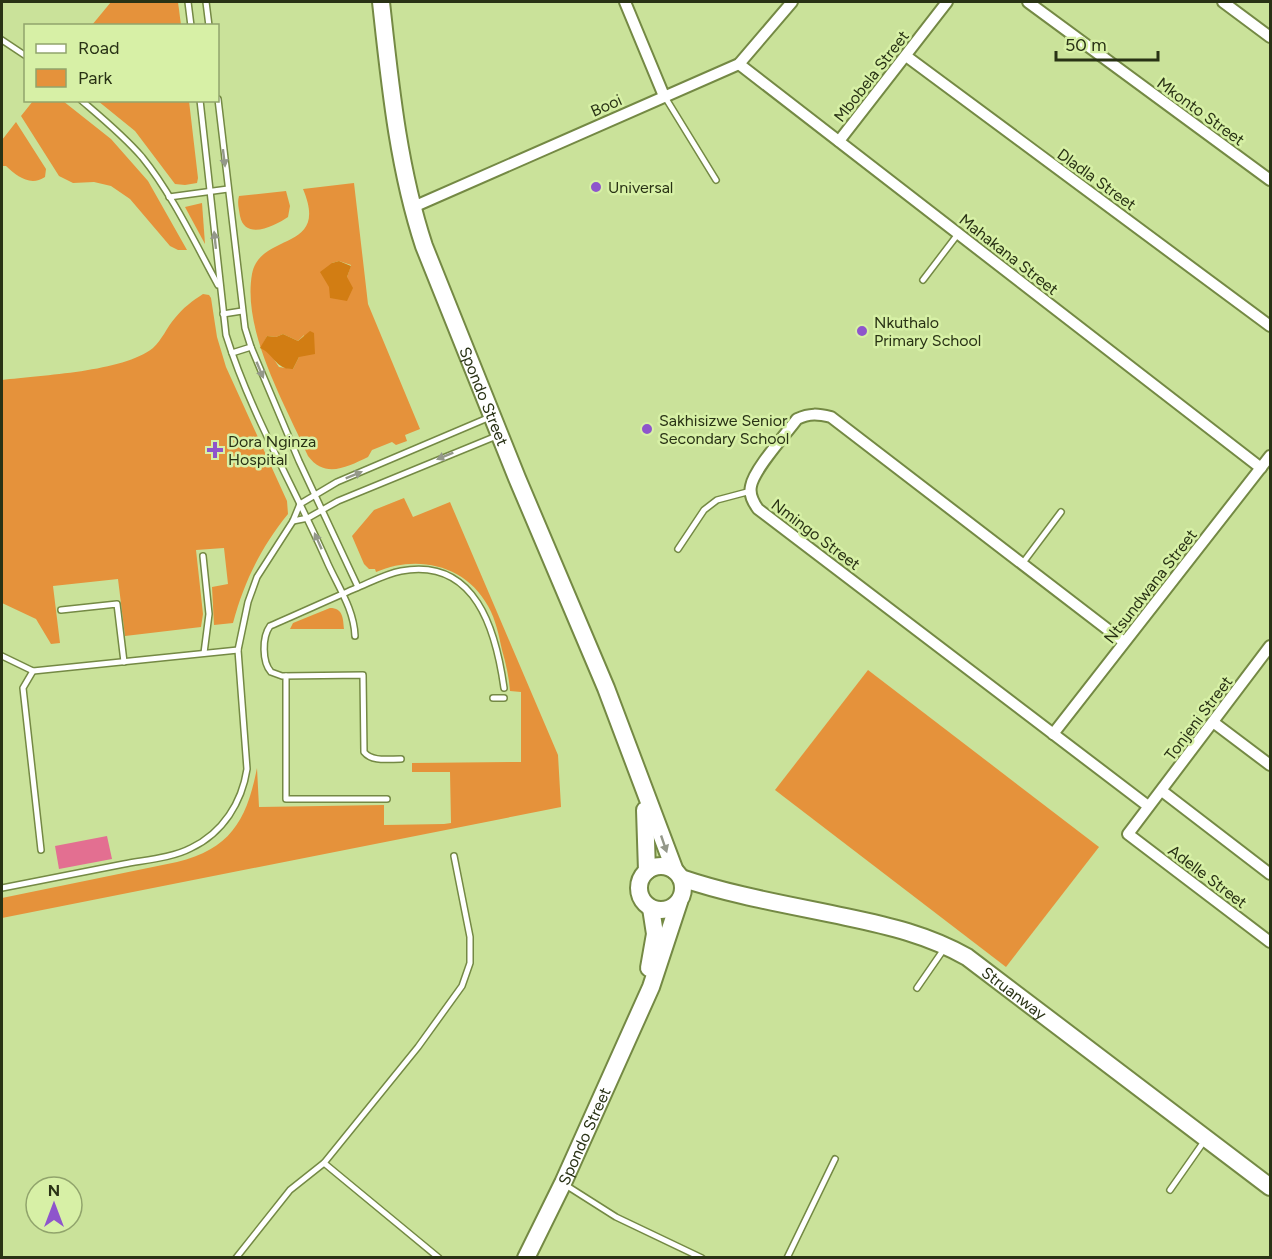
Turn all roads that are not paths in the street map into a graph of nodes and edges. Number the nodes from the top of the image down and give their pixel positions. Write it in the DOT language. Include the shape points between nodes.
graph roads {
  1 [pos="188,2"];
  2 [pos="206,2"];
  3 [pos="381,2"];
  4 [pos="625,2"];
  5 [pos="792,2"];
  6 [pos="947,2"];
  7 [pos="1028,2"];
  8 [pos="1223,2"];
  9 [pos="191,24"];
  10 [pos="209,24"];
  11 [pos="1270,37"];
  12 [pos="2,40"];
  13 [pos="24,55"];
  14 [pos="906,56"];
  15 [pos="739,64"];
  16 [pos="664,96"];
  17 [pos="83,102"];
  18 [pos="200,102"];
  19 [pos="218,102"];
  20 [pos="839,141"];
  21 [pos="716,180"];
  22 [pos="1270,180"];
  23 [pos="228,189"];
  24 [pos="210,190"];
  25 [pos="169,197"];
  26 [pos="411,208"];
  27 [pos="958,234"];
  28 [pos="923,280"];
  29 [pos="220,289"];
  30 [pos="242,311"];
  31 [pos="224,314"];
  32 [pos="1270,326"];
  33 [pos="250,347"];
  34 [pos="232,353"];
  35 [pos="492,416"];
  36 [pos="500,434"];
  37 [pos="1270,456"];
  38 [pos="1261,468"];
  39 [pos="751,491"];
  40 [pos="315,495"];
  41 [pos="300,504"];
  42 [pos="323,510"];
  43 [pos="1061,512"];
  44 [pos="308,518"];
  45 [pos="293,521"];
  46 [pos="678,549"];
  47 [pos="203,556"];
  48 [pos="1022,564"];
  49 [pos="358,587"];
  50 [pos="341,594"];
  51 [pos="61,610"];
  52 [pos="356,636"];
  53 [pos="1124,642"];
  54 [pos="238,650"];
  55 [pos="1269,651"];
  56 [pos="204,653"];
  57 [pos="2,656"];
  58 [pos="124,662"];
  59 [pos="33,671"];
  60 [pos="286,676"];
  61 [pos="504,688"];
  62 [pos="493,699"];
  63 [pos="504,699"];
  64 [pos="1213,722"];
  65 [pos="1053,734"];
  66 [pos="401,759"];
  67 [pos="1270,765"];
  68 [pos="639,777"];
  69 [pos="1162,791"];
  70 [pos="387,799"];
  71 [pos="1148,806"];
  72 [pos="1128,834"];
  73 [pos="41,850"];
  74 [pos="454,856"];
  75 [pos="647,872"];
  76 [pos="1270,874"];
  77 [pos="679,886"];
  78 [pos="2,888"];
  79 [pos="651,908"];
  80 [pos="1270,942"];
  81 [pos="947,945"];
  82 [pos="916,988"];
  83 [pos="639,1012"];
  84 [pos="1206,1138"];
  85 [pos="835,1159"];
  86 [pos="324,1163"];
  87 [pos="563,1183"];
  88 [pos="1270,1187"];
  89 [pos="1170,1190"];
  90 [pos="236,1257"];
  91 [pos="440,1257"];
  92 [pos="526,1257"];
  93 [pos="702,1257"];
  94 [pos="788,1257"];
  1 -- 9 [label="lane"];
  2 -- 10 [label="lane"];
  3 -- 26 [label="main road, Spondo Street" via="393,108"];
  4 -- 16 [label="street"];
  5 -- 15 [label="street, Booi"];
  6 -- 14 [label="street, Mbobela Street"];
  7 -- 22 [label="street, Mkonto Street"];
  8 -- 11 [label="street"];
  12 -- 13 [label="lane"];
  14 -- 20 [label="street, Mbobela Street"];
  14 -- 32 [label="street, Dladla Street"];
  15 -- 16 [label="street, Booi"];
  15 -- 20 [label="street, Mahakana Street"];
  16 -- 21 [label="lane"];
  16 -- 26 [label="street, Booi"];
  17 -- 25 [label="lane" via="142,158"];
  18 -- 24 [label="lane"];
  19 -- 23 [label="lane, one-way"];
  20 -- 27 [label="street, Mahakana Street"];
  23 -- 24 [label="lane"];
  23 -- 30 [label="lane"];
  24 -- 25 [label="lane"];
  29 -- 24 [label="lane, one-way"];
  25 -- 29 [label="lane"];
  26 -- 35 [label="main road, Spondo Street"];
  27 -- 28 [label="lane"];
  27 -- 38 [label="street, Mahakana Street"];
  29 -- 31 [label="lane"];
  30 -- 31 [label="lane"];
  30 -- 33 [label="lane"];
  31 -- 34 [label="lane"];
  33 -- 34 [label="lane"];
  33 -- 40 [label="lane, one-way"];
  34 -- 41 [label="lane"];
  35 -- 36 [label="main road, Spondo Street"];
  40 -- 35 [label="lane, one-way" via="336,482"];
  36 -- 42 [label="lane, one-way"];
  36 -- 68 [label="main road, Spondo Street"];
  37 -- 38 [label="street, Ntsundwana Street"];
  38 -- 53 [label="street, Ntsundwana Street"];
  39 -- 46 [label="lane" via="717,500 704,510"];
  39 -- 48 [label="street" via="755,475 797,419 807,414 831,417"];
  39 -- 65 [label="street, Nmingo Street" via="758,509"];
  40 -- 41 [label="lane"];
  40 -- 42 [label="lane"];
  41 -- 44 [label="lane"];
  41 -- 45 [label="lane"];
  42 -- 44 [label="lane"];
  42 -- 49 [label="lane"];
  43 -- 48 [label="lane"];
  44 -- 45 [label="lane"];
  50 -- 44 [label="lane, one-way"];
  45 -- 54 [label="lane" via="257,577"];
  47 -- 56 [label="lane" via="209,614"];
  48 -- 53 [label="street"];
  49 -- 50 [label="lane"];
  49 -- 61 [label="lane" via="411,570 434,572 454,580 473,595 486,616"];
  50 -- 52 [label="lane" via="355,622"];
  50 -- 60 [label="lane" via="267,628 266,666 274,675"];
  51 -- 58 [label="lane" via="117,604"];
  53 -- 65 [label="street, Ntsundwana Street"];
  54 -- 56 [label="lane"];
  54 -- 78 [label="lane" via="247,769 236,807 213,834 190,849 161,857"];
  55 -- 64 [label="street, Tonjeni Street"];
  56 -- 58 [label="lane"];
  57 -- 59 [label="lane"];
  58 -- 59 [label="lane"];
  59 -- 73 [label="lane" via="22,688"];
  60 -- 66 [label="lane" via="363,675 364,752 373,759"];
  60 -- 70 [label="lane" via="286,799"];
  62 -- 63 [label="lane"];
  64 -- 67 [label="street"];
  64 -- 69 [label="street, Tonjeni Street"];
  65 -- 71 [label="street, Nmingo Street"];
  68 -- 75 [label="main road, Spondo Street" via="647,827"];
  68 -- 77 [label="main road, Spondo Street, one-way"];
  69 -- 71 [label="street, Tonjeni Street"];
  69 -- 76 [label="street"];
  71 -- 72 [label="street, Tonjeni Street"];
  72 -- 80 [label="street, Adelle Street"];
  74 -- 86 [label="lane" via="470,937 470,963 462,986"];
  75 -- 77 [label="main road" via="661,867"];
  75 -- 79 [label="main road" via="639,888 642,899"];
  77 -- 79 [label="main road" via="672,908"];
  77 -- 81 [label="main road, Struanway" via="714,889 913,932"];
  77 -- 83 [label="main road, Spondo Street" via="660,965"];
  79 -- 83 [label="main road, Spondo Street" via="655,934"];
  81 -- 82 [label="lane"];
  81 -- 84 [label="main road, Struanway"];
  83 -- 87 [label="main road, Spondo Street"];
  84 -- 88 [label="main road, Struanway"];
  84 -- 89 [label="lane"];
  85 -- 94 [label="lane"];
  86 -- 90 [label="lane" via="290,1190"];
  86 -- 91 [label="lane"];
  87 -- 92 [label="main road, Spondo Street"];
  87 -- 93 [label="lane" via="616,1217"];
}
